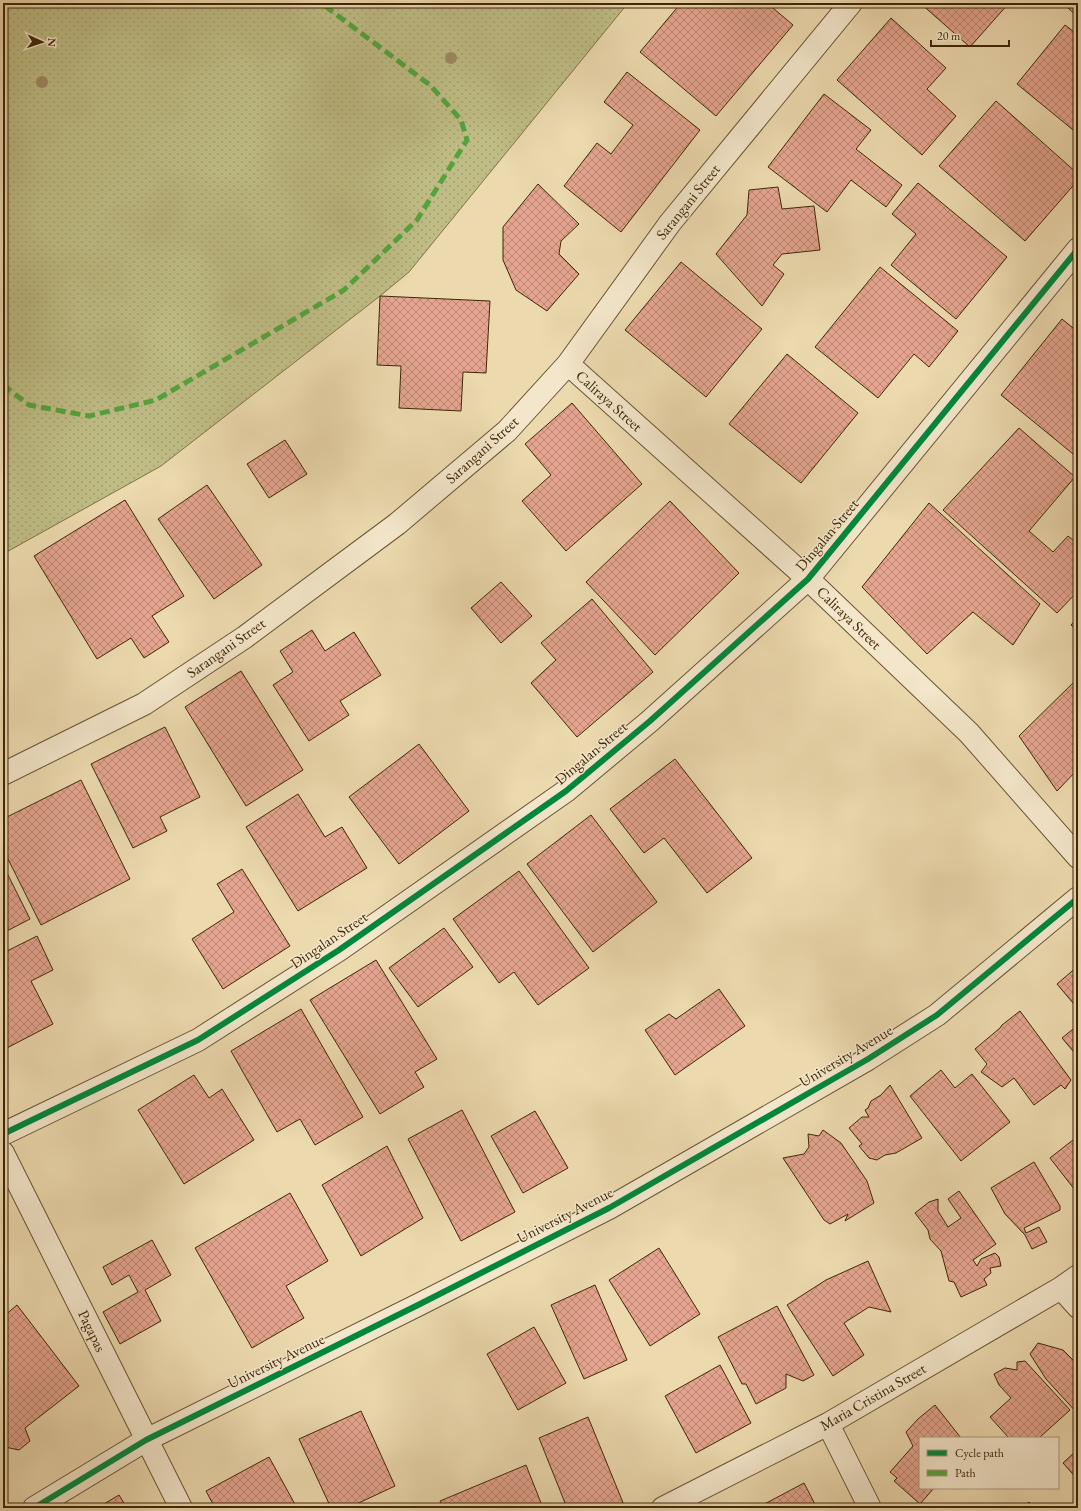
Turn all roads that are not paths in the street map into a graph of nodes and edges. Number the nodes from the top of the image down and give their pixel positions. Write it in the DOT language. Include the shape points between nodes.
graph roads {
  1 [pos="851,3"];
  2 [pos="1078,249"];
  3 [pos="568,364"];
  4 [pos="808,579"];
  5 [pos="3,774"];
  6 [pos="1078,858"];
  7 [pos="1078,898"];
  8 [pos="3,1134"];
  9 [pos="3,1153"];
  10 [pos="1070,1282"];
  11 [pos="1078,1307"];
  12 [pos="828,1424"];
  13 [pos="146,1440"];
  14 [pos="34,1508"];
  15 [pos="181,1508"];
  16 [pos="663,1508"];
  17 [pos="870,1508"];
  1 -- 3 [label="street, Sarangani Street" via="670,223"];
  2 -- 4 [label="street, Dingalan Street"];
  3 -- 4 [label="street, Caliraya Street"];
  3 -- 5 [label="street, Sarangani Street" via="501,436 397,524 245,637 144,704"];
  4 -- 6 [label="street, Caliraya Street" via="969,733"];
  4 -- 8 [label="street, Dingalan Street" via="650,721 566,791 339,950 198,1040"];
  7 -- 13 [label="street, University Avenue" via="937,1015 868,1059 609,1208"];
  9 -- 13 [label="street, Pagapas"];
  10 -- 11 [label="street"];
  10 -- 12 [label="street, Maria Cristina Street"];
  12 -- 16 [label="street, Maria Cristina Street"];
  12 -- 17 [label="street"];
  13 -- 14 [label="street, University Avenue"];
  13 -- 15 [label="street, Pagapas"];
}
